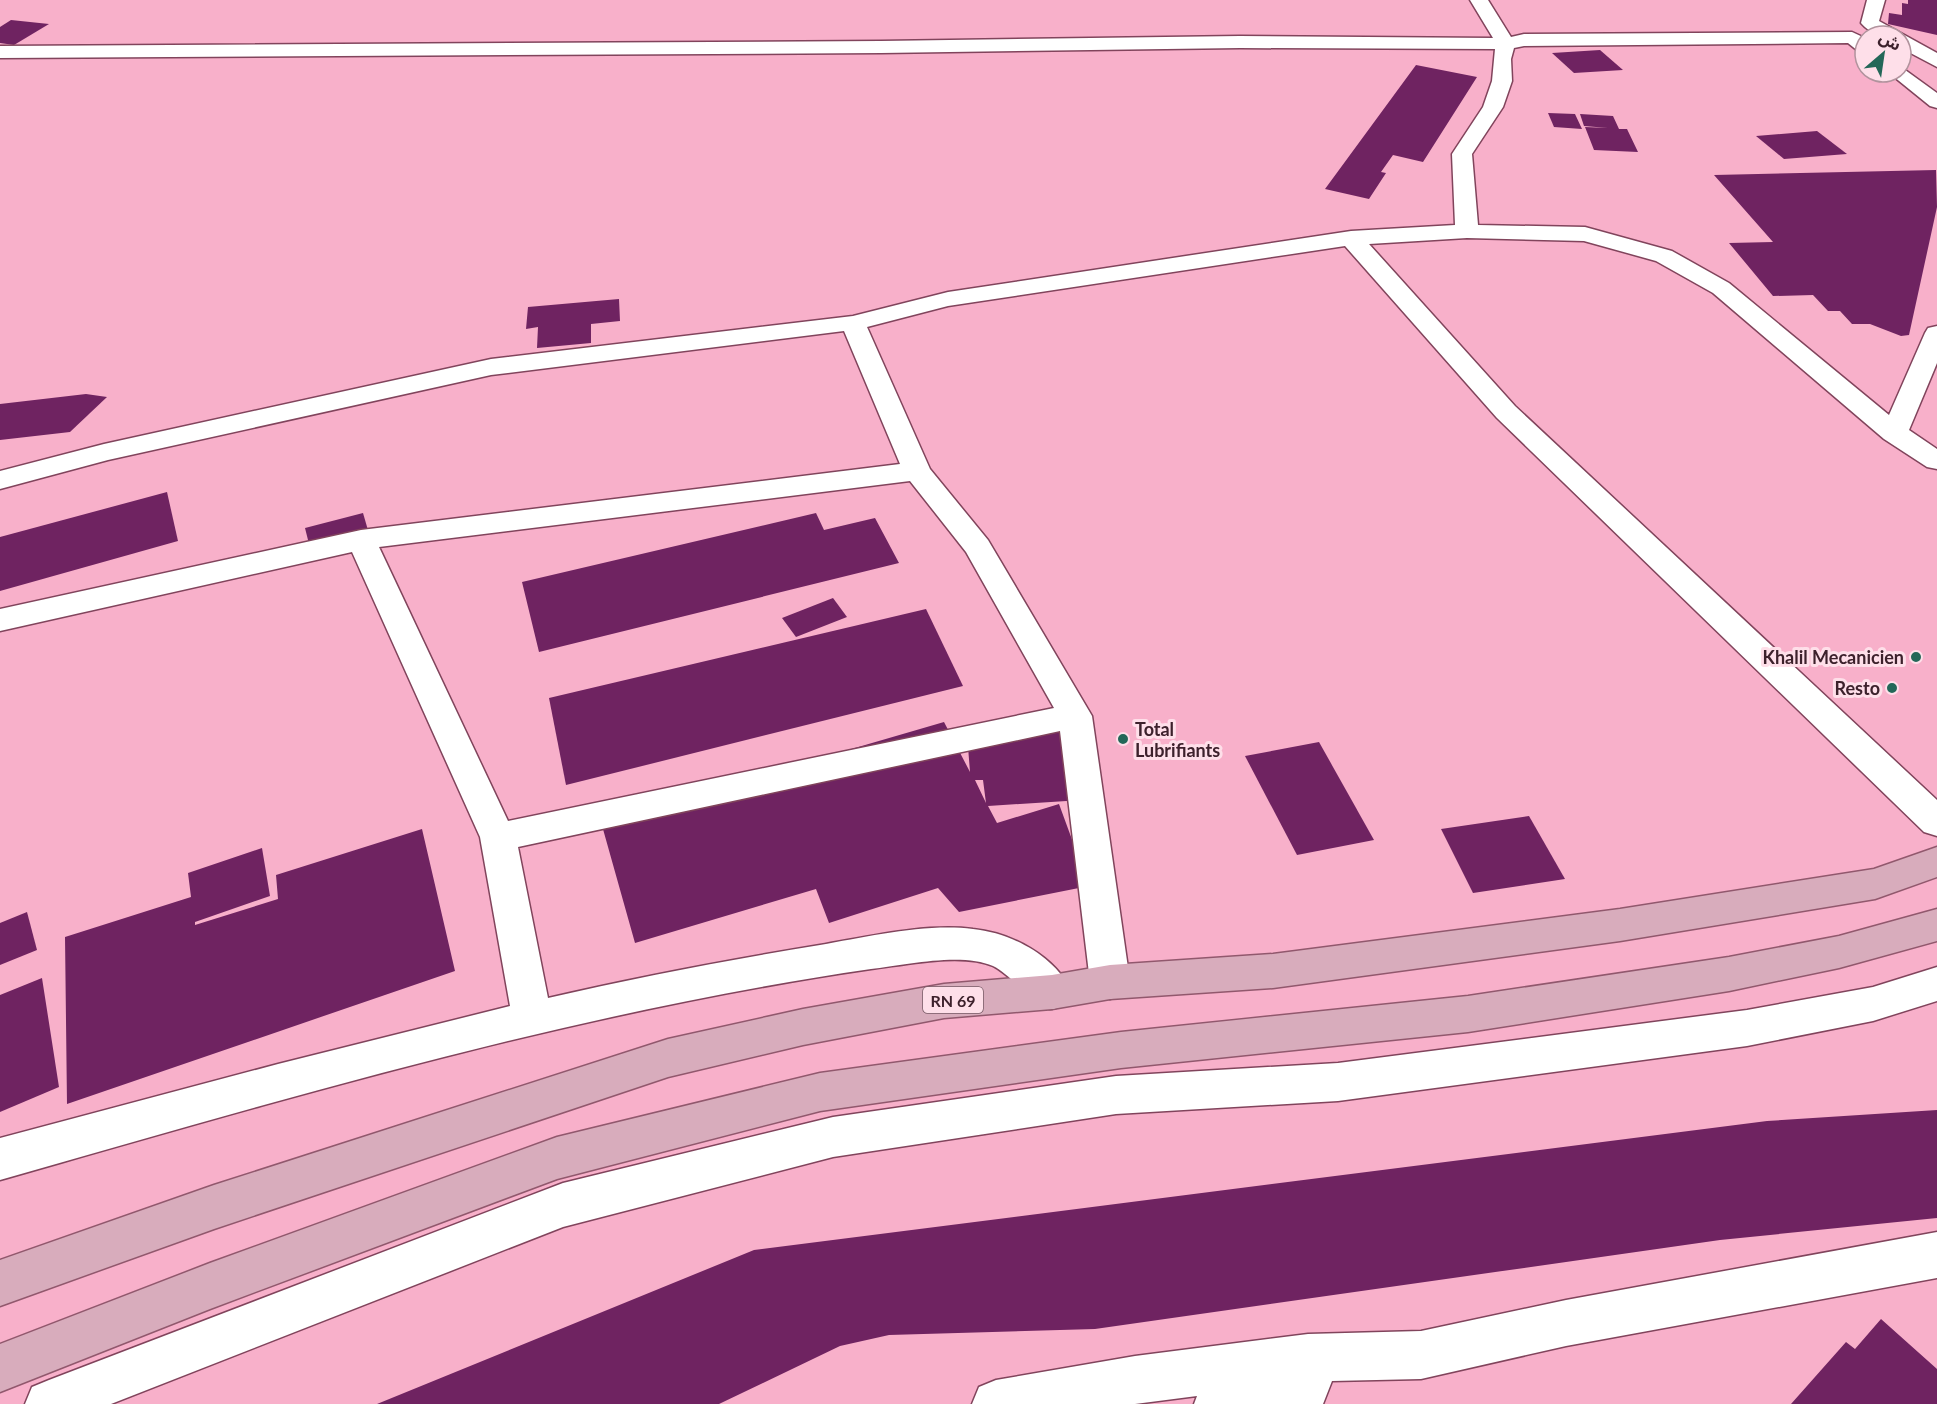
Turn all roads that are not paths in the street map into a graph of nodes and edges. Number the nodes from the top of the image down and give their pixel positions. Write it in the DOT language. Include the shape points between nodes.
graph roads {
  1 [pos="1479,0"];
  2 [pos="1876,0"];
  3 [pos="1859,8"];
  4 [pos="1870,23"];
  5 [pos="1853,39"];
  6 [pos="1506,44"];
  7 [pos="1913,47"];
  8 [pos="0,52"];
  9 [pos="1937,61"];
  10 [pos="1913,84"];
  11 [pos="1937,102"];
  12 [pos="1467,231"];
  13 [pos="1351,238"];
  14 [pos="853,323"];
  15 [pos="1937,333"];
  16 [pos="1894,433"];
  17 [pos="1937,461"];
  18 [pos="917,471"];
  19 [pos="0,480"];
  20 [pos="361,540"];
  21 [pos="0,620"];
  22 [pos="1075,716"];
  23 [pos="1937,822"];
  24 [pos="498,837"];
  25 [pos="1937,862"];
  26 [pos="1937,925"];
  27 [pos="1110,982"];
  28 [pos="1937,984"];
  29 [pos="1052,992"];
  30 [pos="532,1018"];
  31 [pos="0,1159"];
  32 [pos="1937,1255"];
  33 [pos="0,1283"];
  34 [pos="1308,1358"];
  35 [pos="0,1368"];
  36 [pos="1090,1396"];
  37 [pos="50,1404"];
  38 [pos="996,1404"];
  39 [pos="1218,1404"];
  1 -- 6 [label="street"];
  2 -- 4 [label="street"];
  3 -- 4 [label="street"];
  5 -- 6 [label="street" via="1524,40"];
  6 -- 8 [label="street" via="1240,42"];
  6 -- 12 [label="street" via="1502,81 1493,107 1462,154"];
  7 -- 9 [label="street"];
  10 -- 11 [label="street"];
  12 -- 13 [label="street"];
  12 -- 16 [label="street" via="1586,234 1664,256 1721,288"];
  13 -- 14 [label="street" via="948,299"];
  13 -- 23 [label="street" via="1506,412"];
  14 -- 18 [label="street"];
  14 -- 19 [label="street" via="491,367 104,452"];
  15 -- 16 [label="street"];
  16 -- 17 [label="street"];
  18 -- 20 [label="street"];
  18 -- 22 [label="street" via="978,547"];
  20 -- 21 [label="street"];
  20 -- 24 [label="street"];
  22 -- 24 [label="street"];
  22 -- 27 [label="street"];
  24 -- 30 [label="street"];
  25 -- 27 [label="main road, RN 69" via="1875,884 1620,925 1273,971"];
  26 -- 35 [label="main road" via="1839,952 1740,972 1468,1014 1121,1050 820,1092 556,1158"];
  27 -- 29 [label="main road, RN 69"];
  28 -- 37 [label="street" via="1873,1004 1736,1029 1338,1082 1116,1095 833,1137 563,1205"];
  29 -- 30 [label="street" via="1032,969 1005,953 974,945 936,946 839,957"];
  29 -- 33 [label="main road, RN 69" via="944,1001 668,1058 226,1203"];
  30 -- 31 [label="street"];
  32 -- 34 [label="street" via="1566,1323 1421,1355"];
  34 -- 36 [label="street" via="1135,1380"];
  34 -- 39 [label="street" via="1309,1382 1301,1392"];
  36 -- 38 [label="street"];
}
